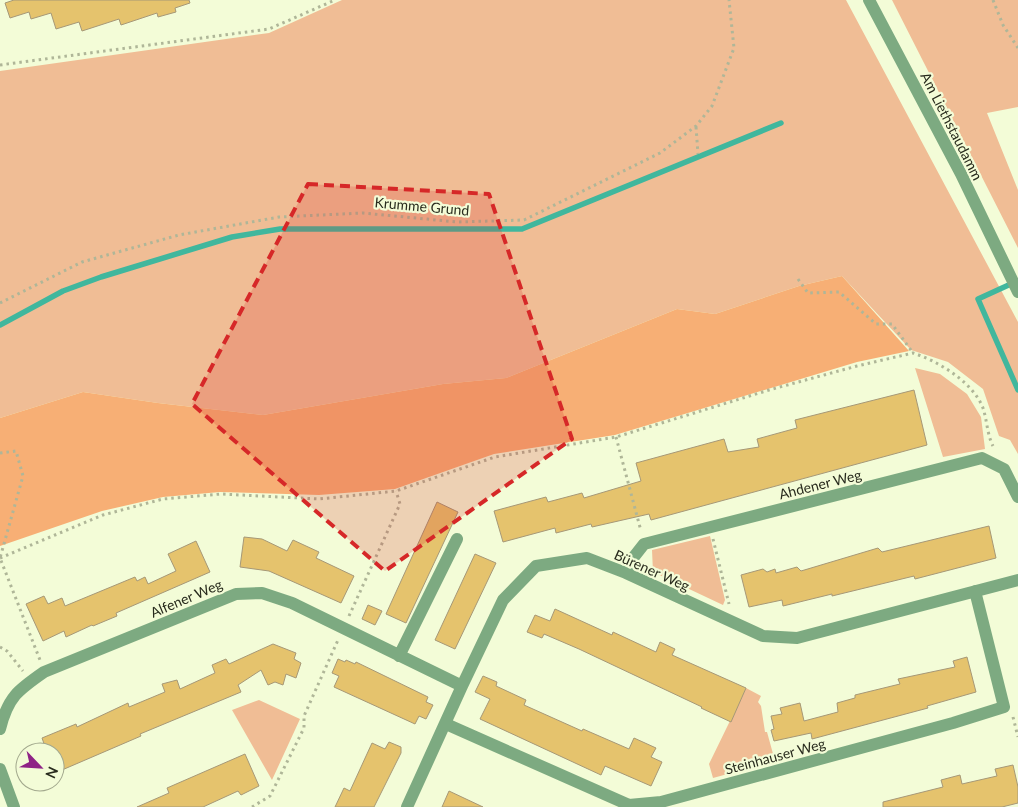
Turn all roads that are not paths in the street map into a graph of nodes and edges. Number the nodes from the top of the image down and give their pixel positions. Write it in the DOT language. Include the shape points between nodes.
graph roads {
  1 [pos="869,0"];
  2 [pos="1018,292"];
  3 [pos="1018,497"];
  4 [pos="457,539"];
  5 [pos="626,574"];
  6 [pos="1018,580"];
  7 [pos="975,591"];
  8 [pos="399,656"];
  9 [pos="462,686"];
  10 [pos="446,724"];
  11 [pos="0,729"];
  12 [pos="0,769"];
  13 [pos="14,807"];
  14 [pos="407,807"];
  1 -- 2 [label="street, Am Liethstaudamm"];
  3 -- 5 [label="street, Ahdener Weg" via="1004,469 982,458 644,544"];
  4 -- 8 [label="street"];
  5 -- 7 [label="street, Bürener Weg" via="763,636 797,638"];
  5 -- 9 [label="street, Bürener Weg" via="586,558 536,566 503,600"];
  6 -- 7 [label="street, Bürener Weg"];
  7 -- 10 [label="street, Steinhauser Weg" via="1004,707 661,802 629,805"];
  8 -- 9 [label="street, Alfener Weg"];
  8 -- 11 [label="street, Alfener Weg" via="292,603 262,593 236,594 44,672 20,689 5,710"];
  9 -- 10 [label="street, Bürener Weg"];
  10 -- 14 [label="street, Bürener Weg"];
  12 -- 13 [label="street"];
}
